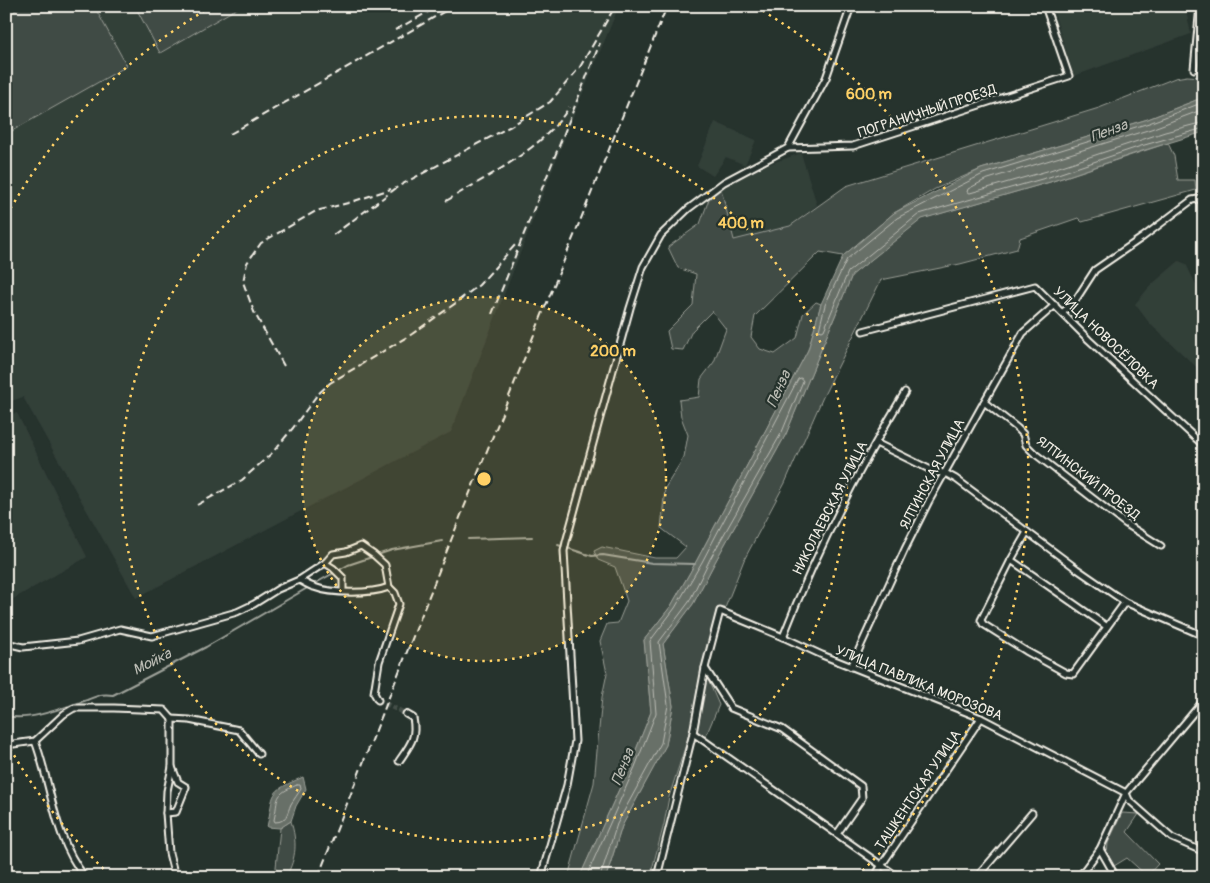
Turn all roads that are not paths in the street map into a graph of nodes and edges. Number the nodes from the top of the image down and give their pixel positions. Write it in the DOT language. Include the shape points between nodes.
graph roads {
  1 [pos="853,6"];
  2 [pos="1046,6"];
  3 [pos="1200,6"];
  4 [pos="1194,69"];
  5 [pos="788,148"];
  6 [pos="1204,198"];
  7 [pos="1055,304"];
  8 [pos="1063,312"];
  9 [pos="863,331"];
  10 [pos="905,392"];
  11 [pos="984,402"];
  12 [pos="876,443"];
  13 [pos="1204,446"];
  14 [pos="944,473"];
  15 [pos="1027,532"];
  16 [pos="1161,546"];
  17 [pos="1011,560"];
  18 [pos="325,563"];
  19 [pos="300,580"];
  20 [pos="389,587"];
  21 [pos="343,591"];
  22 [pos="1125,602"];
  23 [pos="1106,626"];
  24 [pos="1204,633"];
  25 [pos="782,637"];
  26 [pos="6,643"];
  27 [pos="851,667"];
  28 [pos="705,668"];
  29 [pos="378,700"];
  30 [pos="1204,700"];
  31 [pos="406,714"];
  32 [pos="980,718"];
  33 [pos="172,719"];
  34 [pos="694,733"];
  35 [pos="35,741"];
  36 [pos="6,745"];
  37 [pos="259,754"];
  38 [pos="399,761"];
  39 [pos="172,767"];
  40 [pos="1126,793"];
  41 [pos="166,813"];
  42 [pos="1032,813"];
  43 [pos="837,834"];
  44 [pos="1100,849"];
  45 [pos="1203,852"];
  46 [pos="880,866"];
  47 [pos="85,877"];
  48 [pos="175,877"];
  49 [pos="541,877"];
  50 [pos="657,877"];
  51 [pos="875,877"];
  52 [pos="898,877"];
  53 [pos="977,877"];
  54 [pos="1079,877"];
  55 [pos="1116,877"];
  1 -- 5 [label="street" via="826,78"];
  2 -- 5 [label="street, ПОГРАНИЧНЫЙ ПРОЕЗД" via="1069,76 853,146"];
  3 -- 4 [label="street"];
  5 -- 49 [label="street" via="724,182 688,209 662,234 643,267 564,551 575,741 567,785"];
  6 -- 8 [label="street" via="1192,200 1095,270 1074,304"];
  7 -- 8 [label="street, УЛИЦА НОВОСЁЛОВКА"];
  7 -- 9 [label="street, УЛИЦА НОВОСЁЛОВКА" via="1035,286"];
  7 -- 11 [label="street, ЯЛТИНСКАЯ УЛИЦА" via="1024,333"];
  8 -- 13 [label="street, УЛИЦА НОВОСЁЛОВКА" via="1102,353"];
  10 -- 12 [label="street, НИКОЛАЕВСКАЯ УЛИЦА"];
  11 -- 14 [label="street, ЯЛТИНСКАЯ УЛИЦА"];
  11 -- 16 [label="street, ЯЛТИНСКИЙ ПРОЕЗД" via="1023,434 1026,445 1034,454 1126,524"];
  12 -- 14 [label="street" via="935,472"];
  12 -- 25 [label="street, НИКОЛАЕВСКАЯ УЛИЦА" via="802,588"];
  14 -- 15 [label="street" via="956,478"];
  14 -- 27 [label="street, ЯЛТИНСКАЯ УЛИЦА"];
  15 -- 17 [label="street"];
  15 -- 22 [label="street"];
  17 -- 23 [label="street"];
  17 -- 23 [label="street" via="982,620 984,624 1026,651 1073,674"];
  18 -- 19 [label="street"];
  18 -- 20 [label="street" via="333,554 360,546 385,565"];
  18 -- 21 [label="street" via="343,578"];
  19 -- 21 [label="street" via="328,591"];
  19 -- 26 [label="street" via="237,612 152,636 120,630 78,641 23,647"];
  20 -- 21 [label="street" via="378,591"];
  20 -- 29 [label="street" via="399,604 379,662 374,693"];
  22 -- 23 [label="street"];
  22 -- 24 [label="street" via="1197,633"];
  25 -- 27 [label="street, УЛИЦА ПАВЛИКА МОРОЗОВА"];
  25 -- 28 [label="street, УЛИЦА ПАВЛИКА МОРОЗОВА" via="720,611"];
  27 -- 32 [label="street, УЛИЦА ПАВЛИКА МОРОЗОВА"];
  28 -- 34 [label="street"];
  28 -- 43 [label="street" via="730,708 782,729 861,786 862,798"];
  30 -- 40 [label="street"];
  31 -- 38 [label="street" via="413,718 415,729 413,740"];
  32 -- 40 [label="street, УЛИЦА ПАВЛИКА МОРОЗОВА"];
  32 -- 46 [label="street, ТАШКЕНТСКАЯ УЛИЦА"];
  33 -- 35 [label="street" via="164,710 74,708"];
  33 -- 37 [label="street" via="239,730"];
  33 -- 39 [label="street"];
  34 -- 43 [label="street"];
  34 -- 50 [label="street"];
  35 -- 36 [label="street"];
  35 -- 47 [label="street" via="59,830"];
  39 -- 41 [label="street" via="166,792"];
  39 -- 41 [label="street" via="178,782 186,787 176,812"];
  40 -- 44 [label="street"];
  40 -- 45 [label="street, УЛИЦА ПАВЛИКА МОРОЗОВА" via="1129,800 1172,838"];
  41 -- 48 [label="street"];
  42 -- 53 [label="street"];
  43 -- 46 [label="street"];
  44 -- 54 [label="street"];
  44 -- 55 [label="street"];
  46 -- 51 [label="street, ТАШКЕНТСКАЯ УЛИЦА"];
  46 -- 52 [label="street"];
}
